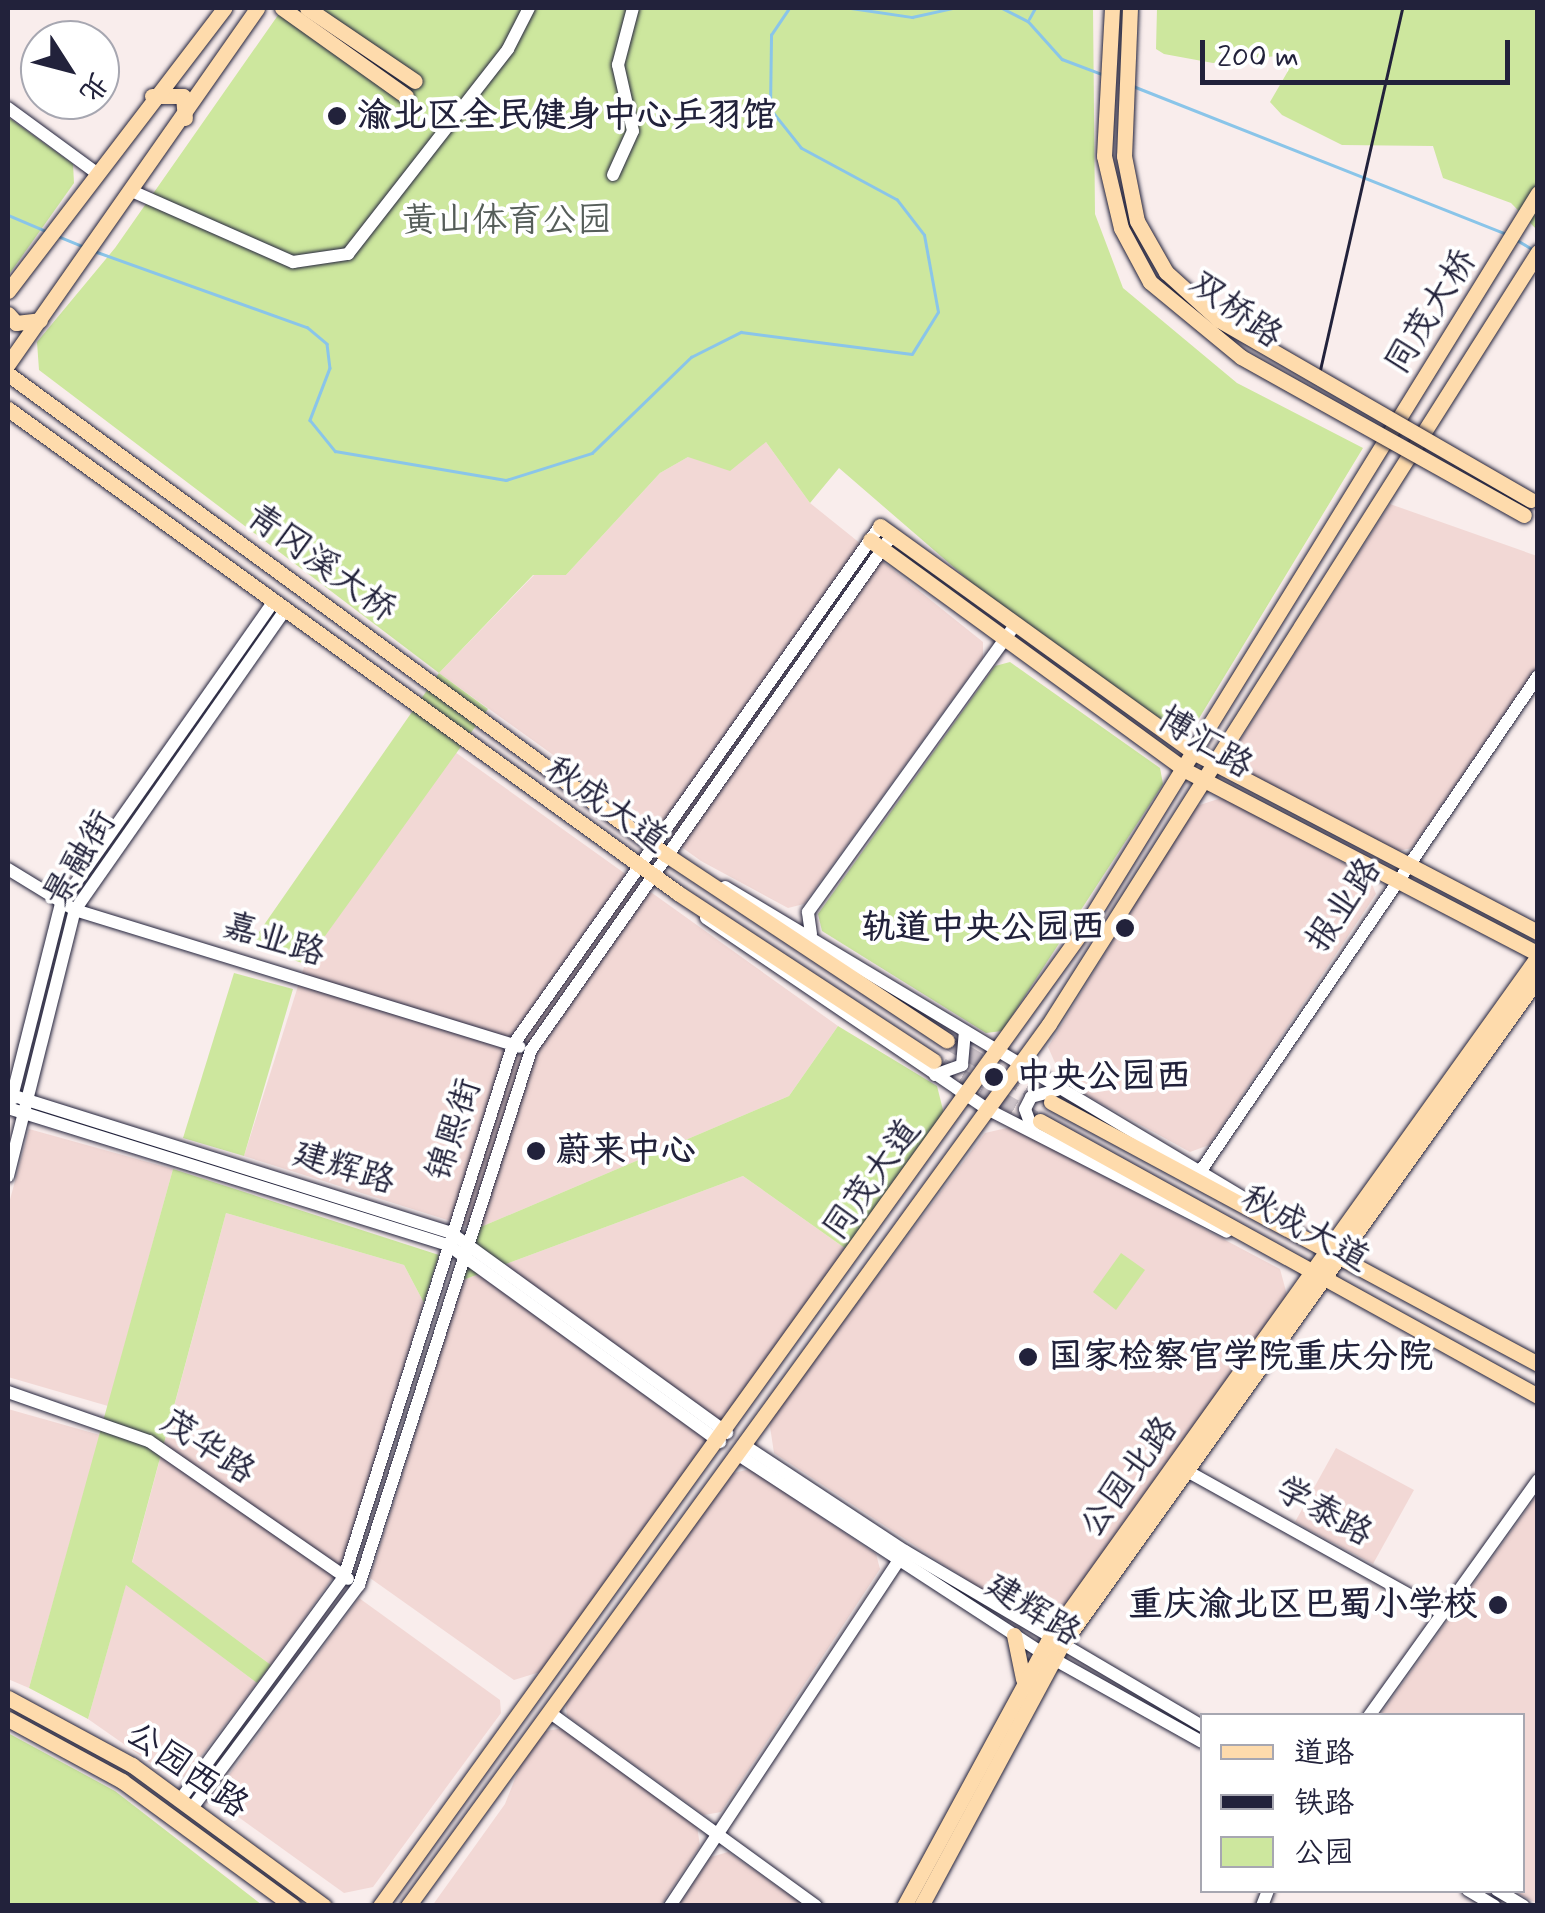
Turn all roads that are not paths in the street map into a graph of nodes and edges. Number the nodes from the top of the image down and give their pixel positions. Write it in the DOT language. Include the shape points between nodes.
graph roads {
  1 [pos="224,8"];
  2 [pos="257,8"];
  3 [pos="282,8"];
  4 [pos="308,8"];
  5 [pos="529,8"];
  6 [pos="633,8"];
  7 [pos="1112,8"];
  8 [pos="1130,8"];
  9 [pos="415,81"];
  10 [pos="406,96"];
  11 [pos="150,97"];
  12 [pos="8,108"];
  13 [pos="184,122"];
  14 [pos="94,172"];
  15 [pos="613,174"];
  16 [pos="134,192"];
  17 [pos="1538,193"];
  18 [pos="1538,252"];
  19 [pos="12,286"];
  20 [pos="8,314"];
  21 [pos="40,320"];
  22 [pos="8,364"];
  23 [pos="8,374"];
  24 [pos="8,408"];
  25 [pos="1373,461"];
  26 [pos="1395,476"];
  27 [pos="1532,510"];
  28 [pos="886,531"];
  29 [pos="876,545"];
  30 [pos="279,606"];
  31 [pos="1012,628"];
  32 [pos="1001,644"];
  33 [pos="1538,676"];
  34 [pos="509,740"];
  35 [pos="1195,753"];
  36 [pos="494,763"];
  37 [pos="1214,764"];
  38 [pos="1184,770"];
  39 [pos="1204,781"];
  40 [pos="659,849"];
  41 [pos="1407,865"];
  42 [pos="8,869"];
  43 [pos="645,869"];
  44 [pos="692,873"];
  45 [pos="1396,881"];
  46 [pos="61,904"];
  47 [pos="76,910"];
  48 [pos="1538,932"];
  49 [pos="812,934"];
  50 [pos="1538,955"];
  51 [pos="1538,978"];
  52 [pos="965,1030"];
  53 [pos="947,1040"];
  54 [pos="514,1045"];
  55 [pos="531,1050"];
  56 [pos="1000,1052"];
  57 [pos="1020,1066"];
  58 [pos="935,1068"];
  59 [pos="1055,1096"];
  60 [pos="969,1097"];
  61 [pos="9,1104"];
  62 [pos="27,1107"];
  63 [pos="990,1110"];
  64 [pos="1037,1127"];
  65 [pos="1202,1169"];
  66 [pos="8,1176"];
  67 [pos="1294,1232"];
  68 [pos="450,1239"];
  69 [pos="463,1248"];
  70 [pos="1332,1253"];
  71 [pos="1320,1270"];
  72 [pos="1538,1364"];
  73 [pos="8,1392"];
  74 [pos="1538,1396"];
  75 [pos="724,1438"];
  76 [pos="741,1449"];
  77 [pos="1180,1467"];
  78 [pos="1538,1480"];
  79 [pos="901,1556"];
  80 [pos="344,1577"];
  81 [pos="358,1585"];
  82 [pos="1442,1613"];
  83 [pos="1014,1635"];
  84 [pos="1051,1649"];
  85 [pos="1023,1681"];
  86 [pos="8,1698"];
  87 [pos="549,1712"];
  88 [pos="1371,1713"];
  89 [pos="8,1719"];
  90 [pos="1200,1725"];
  91 [pos="1200,1741"];
  92 [pos="186,1804"];
  93 [pos="717,1834"];
  94 [pos="391,1890"];
  95 [pos="1473,1893"];
  96 [pos="1502,1893"];
  97 [pos="324,1904"];
  98 [pos="409,1905"];
  99 [pos="293,1906"];
  100 [pos="370,1906"];
  101 [pos="380,1906"];
  102 [pos="670,1906"];
  103 [pos="816,1906"];
  104 [pos="904,1906"];
  105 [pos="921,1906"];
  106 [pos="1495,1906"];
  107 [pos="1524,1906"];
  1 -- 11 [label="main road"];
  2 -- 13 [label="main road"];
  3 -- 10 [label="main road"];
  4 -- 9 [label="main road"];
  5 -- 16 [label="street" via="508,50 348,254 293,262"];
  6 -- 15 [label="street" via="618,65 633,130"];
  7 -- 27 [label="main road, 双桥路, bridge" via="1104,156 1121,228 1150,282 1241,357"];
  8 -- 27 [label="main road, 双桥路, bridge" via="1124,156 1137,221 1166,272 1251,340"];
  11 -- 13 [label="main road" via="183,96"];
  11 -- 14 [label="main road"];
  12 -- 14 [label="street"];
  13 -- 16 [label="main road"];
  14 -- 19 [label="main road"];
  16 -- 21 [label="main road"];
  17 -- 25 [label="main road, 同茂大桥, bridge"];
  18 -- 26 [label="main road, 同茂大桥, bridge"];
  20 -- 21 [label="main road" via="16,323"];
  21 -- 22 [label="main road"];
  23 -- 34 [label="main road, 青冈溪大桥"];
  24 -- 30 [label="main road"];
  25 -- 35 [label="main road, 同茂大道"];
  26 -- 37 [label="main road, 同茂大道"];
  28 -- 29 [label="street, 锦熙街"];
  28 -- 31 [label="main road, 博汇路"];
  29 -- 32 [label="main road, 博汇路"];
  29 -- 40 [label="street, 锦熙街"];
  30 -- 36 [label="main road, 青冈溪大桥"];
  30 -- 46 [label="street, 景融街"];
  30 -- 47 [label="street, 景融街"];
  31 -- 32 [label="street"];
  31 -- 35 [label="main road, 博汇路"];
  32 -- 38 [label="main road, 博汇路"];
  32 -- 49 [label="street" via="808,912"];
  33 -- 41 [label="street, 报业路"];
  34 -- 40 [label="main road, 秋成大道"];
  35 -- 37 [label="main road, 博汇路"];
  35 -- 38 [label="main road, 同茂大道"];
  36 -- 43 [label="main road, 秋成大道"];
  37 -- 39 [label="main road, 同茂大道"];
  37 -- 41 [label="main road, 博汇路"];
  38 -- 39 [label="main road, 博汇路"];
  38 -- 56 [label="main road, 同茂大道"];
  39 -- 45 [label="main road, 博汇路"];
  39 -- 57 [label="main road, 同茂大道"];
  40 -- 43 [label="street, 锦熙街"];
  40 -- 44 [label="main road, 秋成大道"];
  41 -- 45 [label="street, 报业路"];
  41 -- 48 [label="main road, 博汇路"];
  42 -- 46 [label="street, 嘉业路"];
  43 -- 54 [label="street, 锦熙街"];
  43 -- 55 [label="street, 锦熙街"];
  43 -- 58 [label="main road, 秋成大道"];
  44 -- 49 [label="street"];
  44 -- 53 [label="main road, 秋成大道"];
  45 -- 50 [label="main road, 博汇路"];
  45 -- 65 [label="street, 报业路"];
  46 -- 47 [label="street, 嘉业路"];
  46 -- 61 [label="street, 景融街"];
  47 -- 54 [label="street, 嘉业路"];
  47 -- 62 [label="street, 景融街"];
  49 -- 52 [label="street"];
  50 -- 70 [label="main road, 公园北路"];
  51 -- 70 [label="main road, 公园北路"];
  52 -- 56 [label="street"];
  52 -- 58 [label="street" via="962,1065"];
  54 -- 55 [label="street, 嘉业路"];
  54 -- 68 [label="street, 锦熙街"];
  55 -- 69 [label="street, 锦熙街"];
  56 -- 57 [label="street"];
  56 -- 60 [label="main road, 同茂大道"];
  57 -- 59 [label="street"];
  57 -- 63 [label="main road, 同茂大道"];
  58 -- 60 [label="street"];
  59 -- 64 [label="street" via="1031,1097 1025,1109"];
  59 -- 65 [label="street"];
  59 -- 67 [label="main road, 秋成大道"];
  60 -- 63 [label="street"];
  60 -- 75 [label="main road, 同茂大道"];
  61 -- 62 [label="street, 建辉路"];
  62 -- 66 [label="street, 景融街"];
  62 -- 68 [label="street, 建辉路"];
  63 -- 64 [label="street"];
  63 -- 76 [label="main road, 同茂大道"];
  64 -- 71 [label="main road, 秋成大道"];
  65 -- 67 [label="street"];
  67 -- 70 [label="main road, 秋成大道"];
  68 -- 69 [label="street, 建辉路"];
  68 -- 80 [label="street, 锦熙街"];
  69 -- 75 [label="street, 建辉路"];
  69 -- 81 [label="street, 锦熙街"];
  70 -- 71 [label="main road, 公园北路"];
  70 -- 72 [label="main road, 秋成大道"];
  71 -- 74 [label="main road, 秋成大道"];
  71 -- 77 [label="main road, 公园北路"];
  73 -- 80 [label="street, 茂华路" via="148,1441"];
  75 -- 94 [label="main road, 同茂大道"];
  76 -- 79 [label="street, 建辉路"];
  76 -- 87 [label="main road, 同茂大道"];
  77 -- 82 [label="street, 学泰路"];
  77 -- 84 [label="main road, 公园北路"];
  78 -- 82 [label="street"];
  79 -- 83 [label="street, 建辉路"];
  79 -- 84 [label="street, 建辉路"];
  79 -- 93 [label="street"];
  80 -- 81 [label="street, 茂华路"];
  80 -- 92 [label="street, 锦熙街"];
  81 -- 92 [label="street, 锦熙街"];
  82 -- 88 [label="street"];
  83 -- 84 [label="street, 建辉路"];
  83 -- 85 [label="main road"];
  84 -- 85 [label="main road, 公园北路"];
  84 -- 90 [label="street, 建辉路"];
  84 -- 91 [label="street, 建辉路"];
  84 -- 105 [label="main road, 公园北路"];
  85 -- 104 [label="main road, 公园北路"];
  86 -- 92 [label="main road, 公园西路"];
  87 -- 93 [label="street"];
  87 -- 98 [label="main road, 同茂大道"];
  89 -- 99 [label="main road, 公园西路" via="122,1781"];
  92 -- 97 [label="main road, 公园西路"];
  93 -- 102 [label="street"];
  93 -- 103 [label="street"];
  94 -- 100 [label="main road"];
  94 -- 101 [label="main road, 同茂大道"];
  95 -- 106 [label="street"];
  96 -- 107 [label="street"];
}
